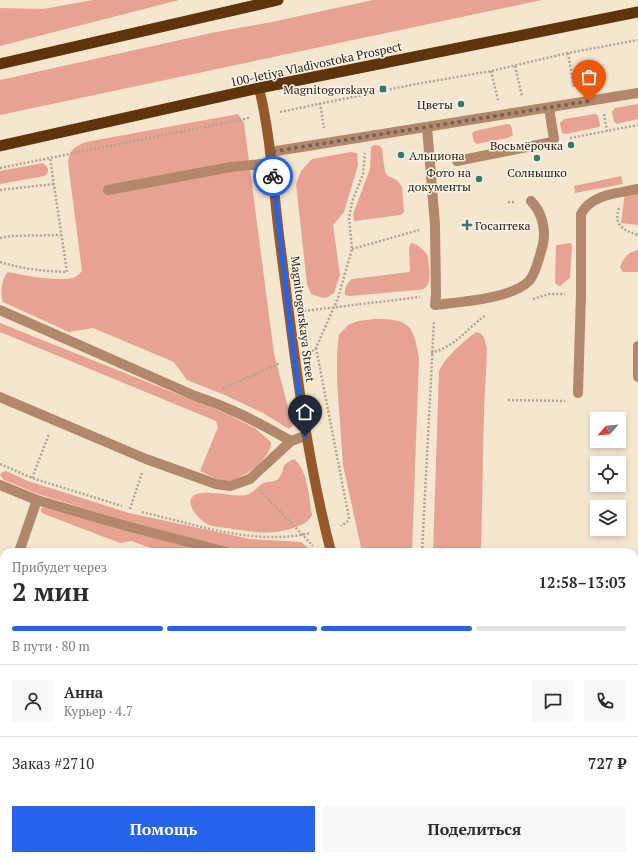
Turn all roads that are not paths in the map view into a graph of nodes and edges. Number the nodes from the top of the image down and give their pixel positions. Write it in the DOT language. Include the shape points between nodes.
graph roads {
  1 [pos="278,0"];
  2 [pos="638,12"];
  3 [pos="0,64"];
  4 [pos="259,88"];
  5 [pos="638,94"];
  6 [pos="550,108"];
  7 [pos="427,127"];
  8 [pos="0,146"];
  9 [pos="270,152"];
  10 [pos="456,161"];
  11 [pos="272,162"];
  12 [pos="638,188"];
  13 [pos="108,190"];
  14 [pos="531,201"];
  15 [pos="0,310"];
  16 [pos="638,346"];
  17 [pos="638,376"];
  18 [pos="578,393"];
  19 [pos="0,397"];
  20 [pos="305,436"];
  21 [pos="291,441"];
  22 [pos="0,485"];
  23 [pos="37,500"];
  24 [pos="20,548"];
  25 [pos="212,548"];
  26 [pos="331,548"];
  1 -- 3 [label="highway"];
  2 -- 4 [label="highway, 100-letiya Vladivostoka Prospect"];
  4 -- 8 [label="highway, 100-letiya Vladivostoka Prospect"];
  4 -- 9 [label="main road, Magnitogorskaya Street"];
  5 -- 6 [label="street"];
  6 -- 7 [label="street"];
  6 -- 10 [label="street" via="554,139 552,142"];
  7 -- 9 [label="street"];
  7 -- 14 [label="street" via="435,225 436,300 497,297 530,280 544,235 539,211"];
  9 -- 11 [label="main road, Magnitogorskaya Street"];
  11 -- 13 [label="street"];
  11 -- 20 [label="main road, Magnitogorskaya Street"];
  12 -- 18 [label="street" via="599,197 588,204 581,214"];
  15 -- 21 [label="street" via="258,421"];
  16 -- 17 [label="street"];
  19 -- 21 [label="street" via="146,459 216,484 230,486 250,479"];
  20 -- 21 [label="street"];
  20 -- 26 [label="main road, Magnitogorskaya Street"];
  22 -- 23 [label="street"];
  23 -- 24 [label="street"];
  23 -- 25 [label="street"];
}
